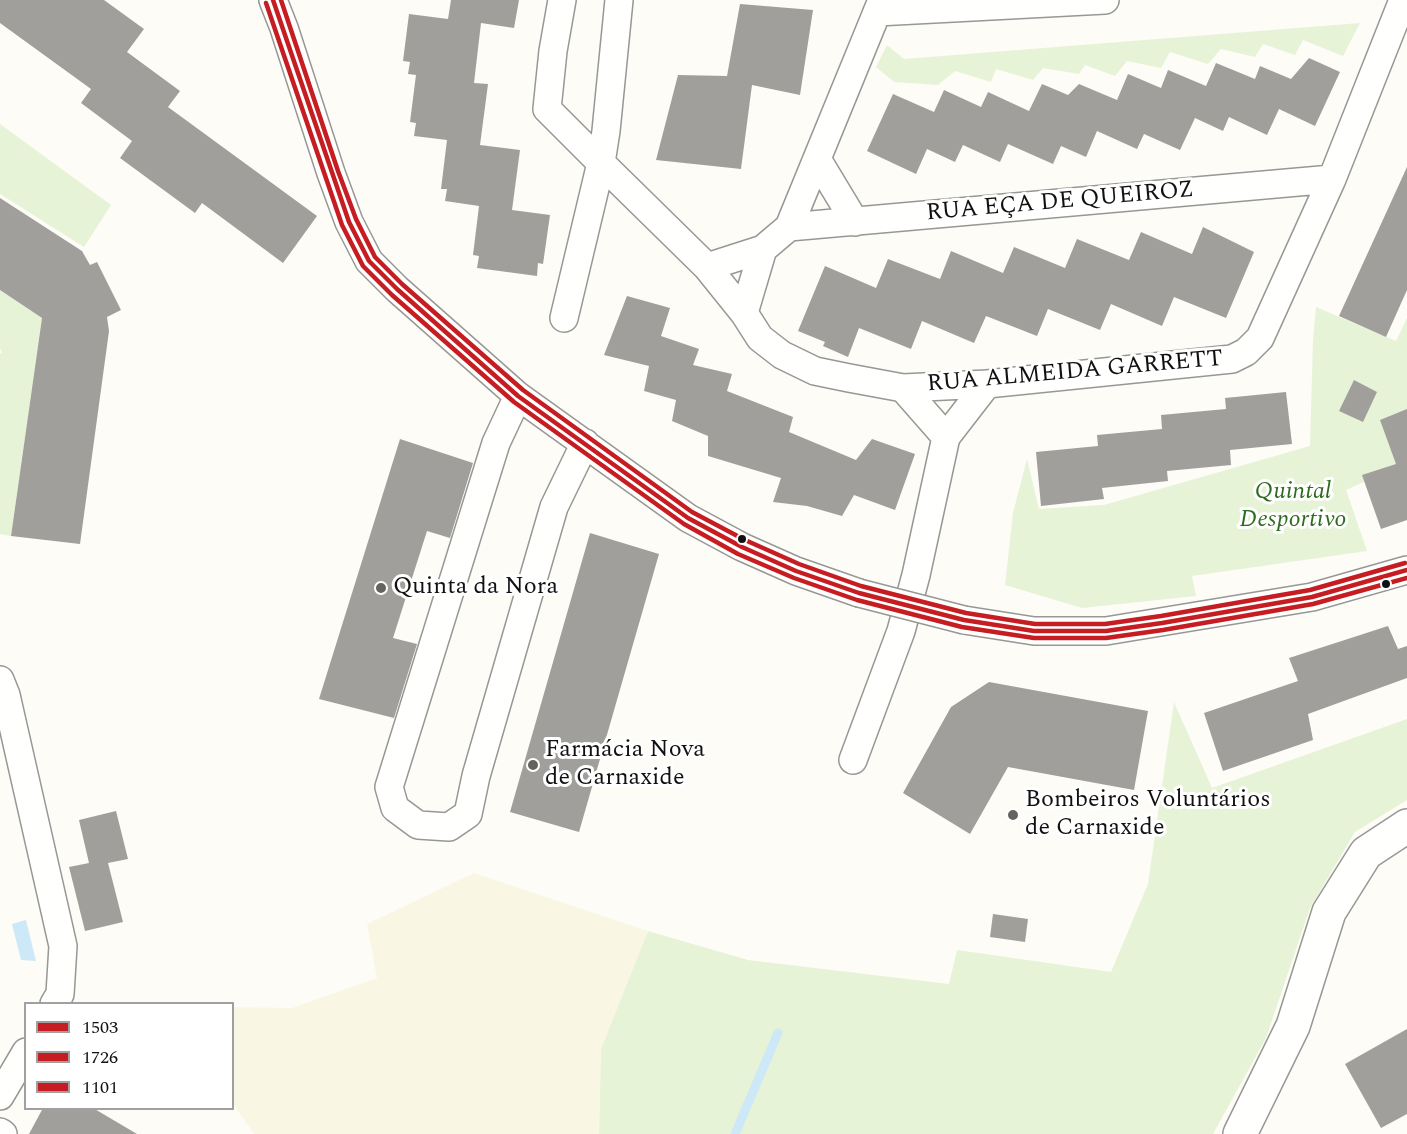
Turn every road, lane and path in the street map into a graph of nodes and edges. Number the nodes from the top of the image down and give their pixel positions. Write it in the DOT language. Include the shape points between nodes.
graph roads {
  1 [pos="273,0"];
  2 [pos="562,0"];
  3 [pos="619,0"];
  4 [pos="1106,0"];
  5 [pos="1403,0"];
  6 [pos="879,6"];
  7 [pos="817,159"];
  8 [pos="601,163"];
  9 [pos="1332,179"];
  10 [pos="855,222"];
  11 [pos="789,227"];
  12 [pos="764,249"];
  13 [pos="707,267"];
  14 [pos="744,313"];
  15 [pos="564,318"];
  16 [pos="987,384"];
  17 [pos="903,388"];
  18 [pos="518,396"];
  19 [pos="946,437"];
  20 [pos="585,444"];
  21 [pos="1407,570"];
  22 [pos="0,680"];
  23 [pos="853,760"];
  24 [pos="1407,826"];
  25 [pos="55,1002"];
  26 [pos="24,1055"];
  27 [pos="0,1096"];
  28 [pos="1240,1134"];
  1 -- 18 [label="street" via="349,222 369,261"];
  2 -- 8 [label="street, RUA ALMEIDA GARRETT" via="547,109"];
  3 -- 8 [label="street"];
  4 -- 6 [label="street"];
  5 -- 9 [label="street, RUA ALMEIDA GARRETT"];
  6 -- 7 [label="street"];
  7 -- 10 [label="street"];
  7 -- 11 [label="street"];
  8 -- 13 [label="street, RUA ALMEIDA GARRETT"];
  8 -- 15 [label="street"];
  9 -- 10 [label="street, RUA EÇA DE QUEIROZ"];
  9 -- 16 [label="street, RUA ALMEIDA GARRETT" via="1260,338 1246,352 1232,359"];
  10 -- 11 [label="street, RUA EÇA DE QUEIROZ"];
  11 -- 12 [label="street"];
  12 -- 13 [label="street"];
  12 -- 14 [label="street"];
  13 -- 14 [label="street, RUA ALMEIDA GARRETT"];
  14 -- 17 [label="street, RUA ALMEIDA GARRETT" via="760,338 782,356 815,370"];
  16 -- 17 [label="street, RUA ALMEIDA GARRETT"];
  16 -- 19 [label="street"];
  17 -- 19 [label="street"];
  18 -- 20 [label="street"];
  18 -- 20 [label="street" via="496,443 389,787 394,808 418,825 449,827 468,814 554,507"];
  19 -- 23 [label="street" via="901,631"];
  20 -- 21 [label="street, bridge" via="688,518 741,548 796,571 859,593 964,620 1034,631 1106,631 1312,597"];
  22 -- 25 [label="street" via="63,946 60,994"];
  24 -- 28 [label="street" via="1366,853 1329,912 1293,1026"];
  26 -- 27 [label="street"];
}
